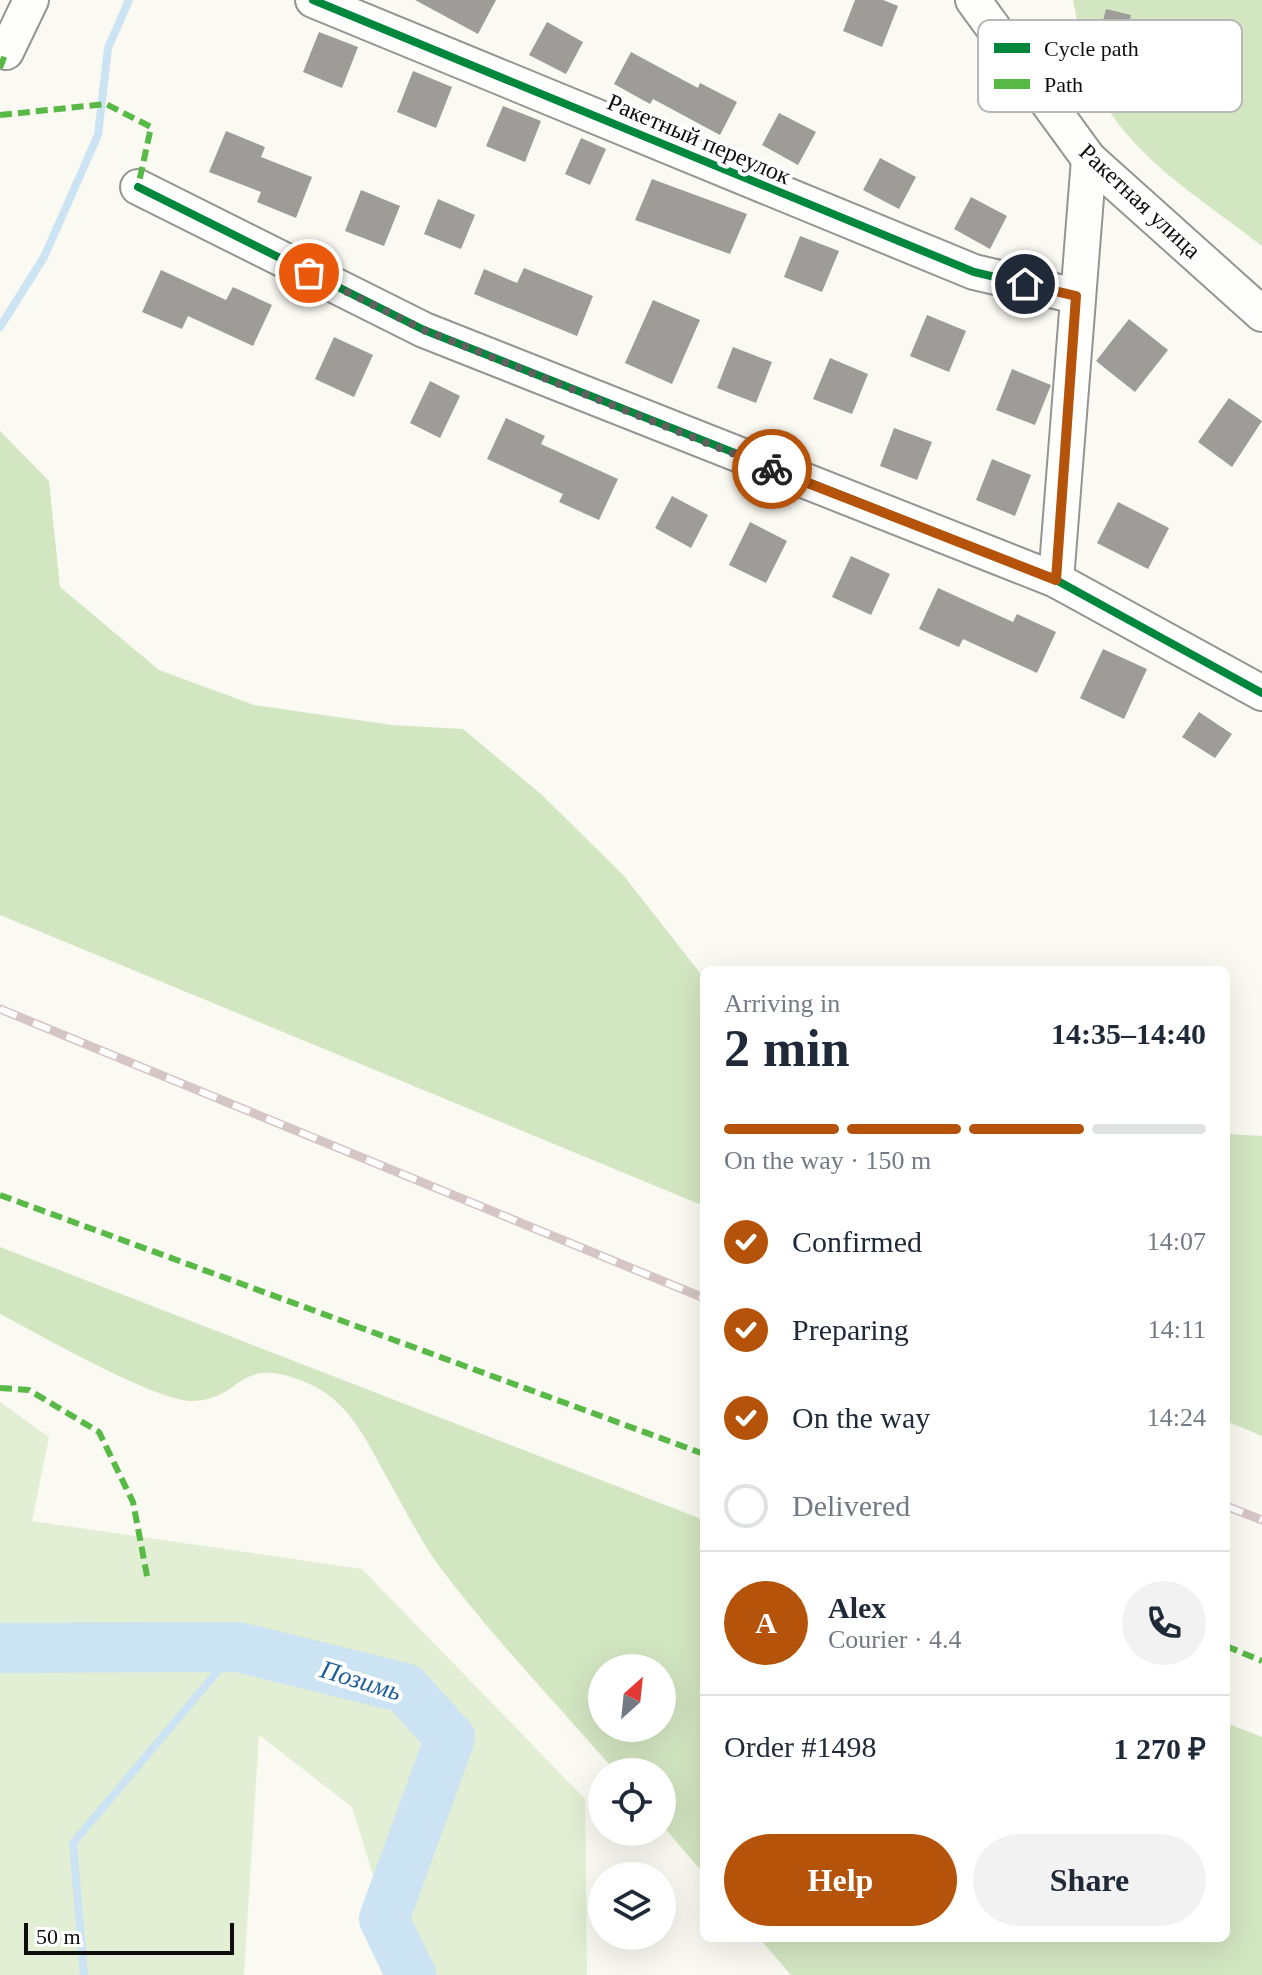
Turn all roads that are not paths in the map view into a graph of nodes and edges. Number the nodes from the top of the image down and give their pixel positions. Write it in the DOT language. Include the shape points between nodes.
graph roads {
  1 [pos="31,0"];
  2 [pos="313,0"];
  3 [pos="973,0"];
  4 [pos="988,20"];
  5 [pos="0,49"];
  6 [pos="1055,112"];
  7 [pos="1089,159"];
  8 [pos="138,187"];
  9 [pos="1076,296"];
  10 [pos="1262,314"];
  11 [pos="1056,580"];
  12 [pos="1262,693"];
  1 -- 5 [label="street" via="6,52"];
  2 -- 9 [label="street, Ракетный переулок" via="974,272"];
  3 -- 4 [label="street, Ракетная улица"];
  6 -- 7 [label="street, Ракетная улица"];
  7 -- 9 [label="street"];
  7 -- 10 [label="street, Ракетная улица"];
  8 -- 11 [label="street" via="424,330"];
  9 -- 11 [label="street"];
  11 -- 12 [label="street"];
}
